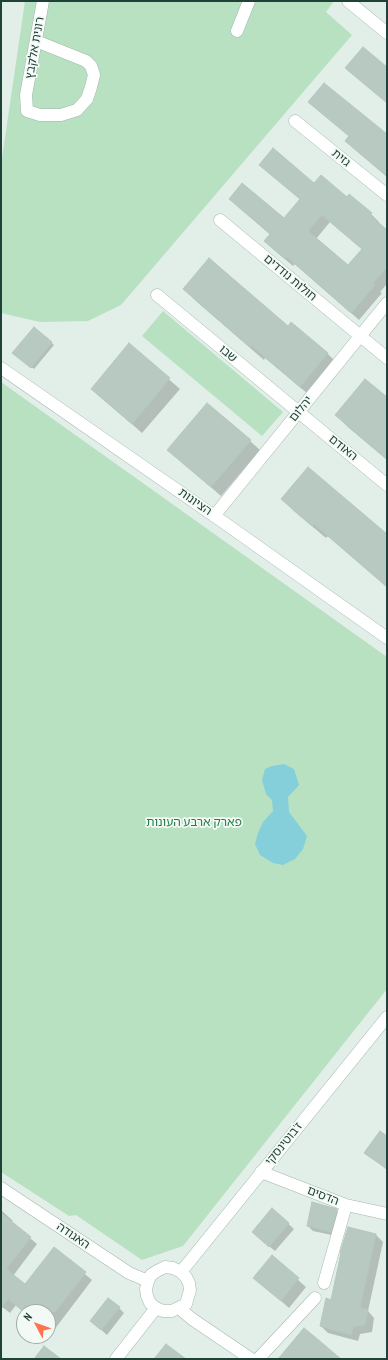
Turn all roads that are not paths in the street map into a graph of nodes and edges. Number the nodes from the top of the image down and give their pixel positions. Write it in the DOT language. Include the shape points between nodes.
graph roads {
  1 [pos="43,1"];
  2 [pos="249,1"];
  3 [pos="348,1"];
  4 [pos="237,31"];
  5 [pos="387,33"];
  6 [pos="36,41"];
  7 [pos="296,121"];
  8 [pos="387,196"];
  9 [pos="220,220"];
  10 [pos="157,295"];
  11 [pos="387,303"];
  12 [pos="360,336"];
  13 [pos="387,358"];
  14 [pos="1,368"];
  15 [pos="298,412"];
  16 [pos="387,484"];
  17 [pos="214,516"];
  18 [pos="387,638"];
  19 [pos="387,1018"];
  20 [pos="261,1172"];
  21 [pos="1,1188"];
  22 [pos="346,1205"];
  23 [pos="387,1214"];
  24 [pos="181,1272"];
  25 [pos="148,1281"];
  26 [pos="324,1283"];
  27 [pos="315,1298"];
  28 [pos="156,1308"];
  29 [pos="180,1308"];
  30 [pos="116,1359"];
  31 [pos="251,1359"];
  32 [pos="258,1359"];
  1 -- 6 [label="street, רונית אלקבץ"];
  2 -- 4 [label="street"];
  3 -- 5 [label="street"];
  6 -- 6 [label="street, רונית אלקבץ" via="86,61 91,66 94,75 87,99 77,110 61,115 40,115 27,111 26,95"];
  7 -- 8 [label="street, גזית"];
  9 -- 12 [label="street, חולות נודדים"];
  10 -- 15 [label="street, שבו"];
  11 -- 12 [label="street, יהלום"];
  12 -- 13 [label="street, חולות נודדים"];
  12 -- 15 [label="street, יהלום"];
  14 -- 17 [label="street, הציונות"];
  15 -- 16 [label="street, האודם"];
  15 -- 17 [label="street, יהלום"];
  17 -- 18 [label="street, הציונות"];
  19 -- 20 [label="street, ז'בוטינסקי"];
  20 -- 22 [label="street, הדסים"];
  20 -- 24 [label="street, ז'בוטינסקי"];
  21 -- 25 [label="street, האגודה" via="129,1273"];
  22 -- 23 [label="street, הדסים"];
  22 -- 26 [label="street"];
  24 -- 25 [label="street" via="165,1267 151,1275"];
  24 -- 29 [label="street" via="189,1283 190,1290 186,1304"];
  25 -- 28 [label="street" via="147,1296"];
  27 -- 32 [label="street"];
  28 -- 29 [label="street" via="163,1311"];
  28 -- 30 [label="street"];
  29 -- 31 [label="street"];
}
